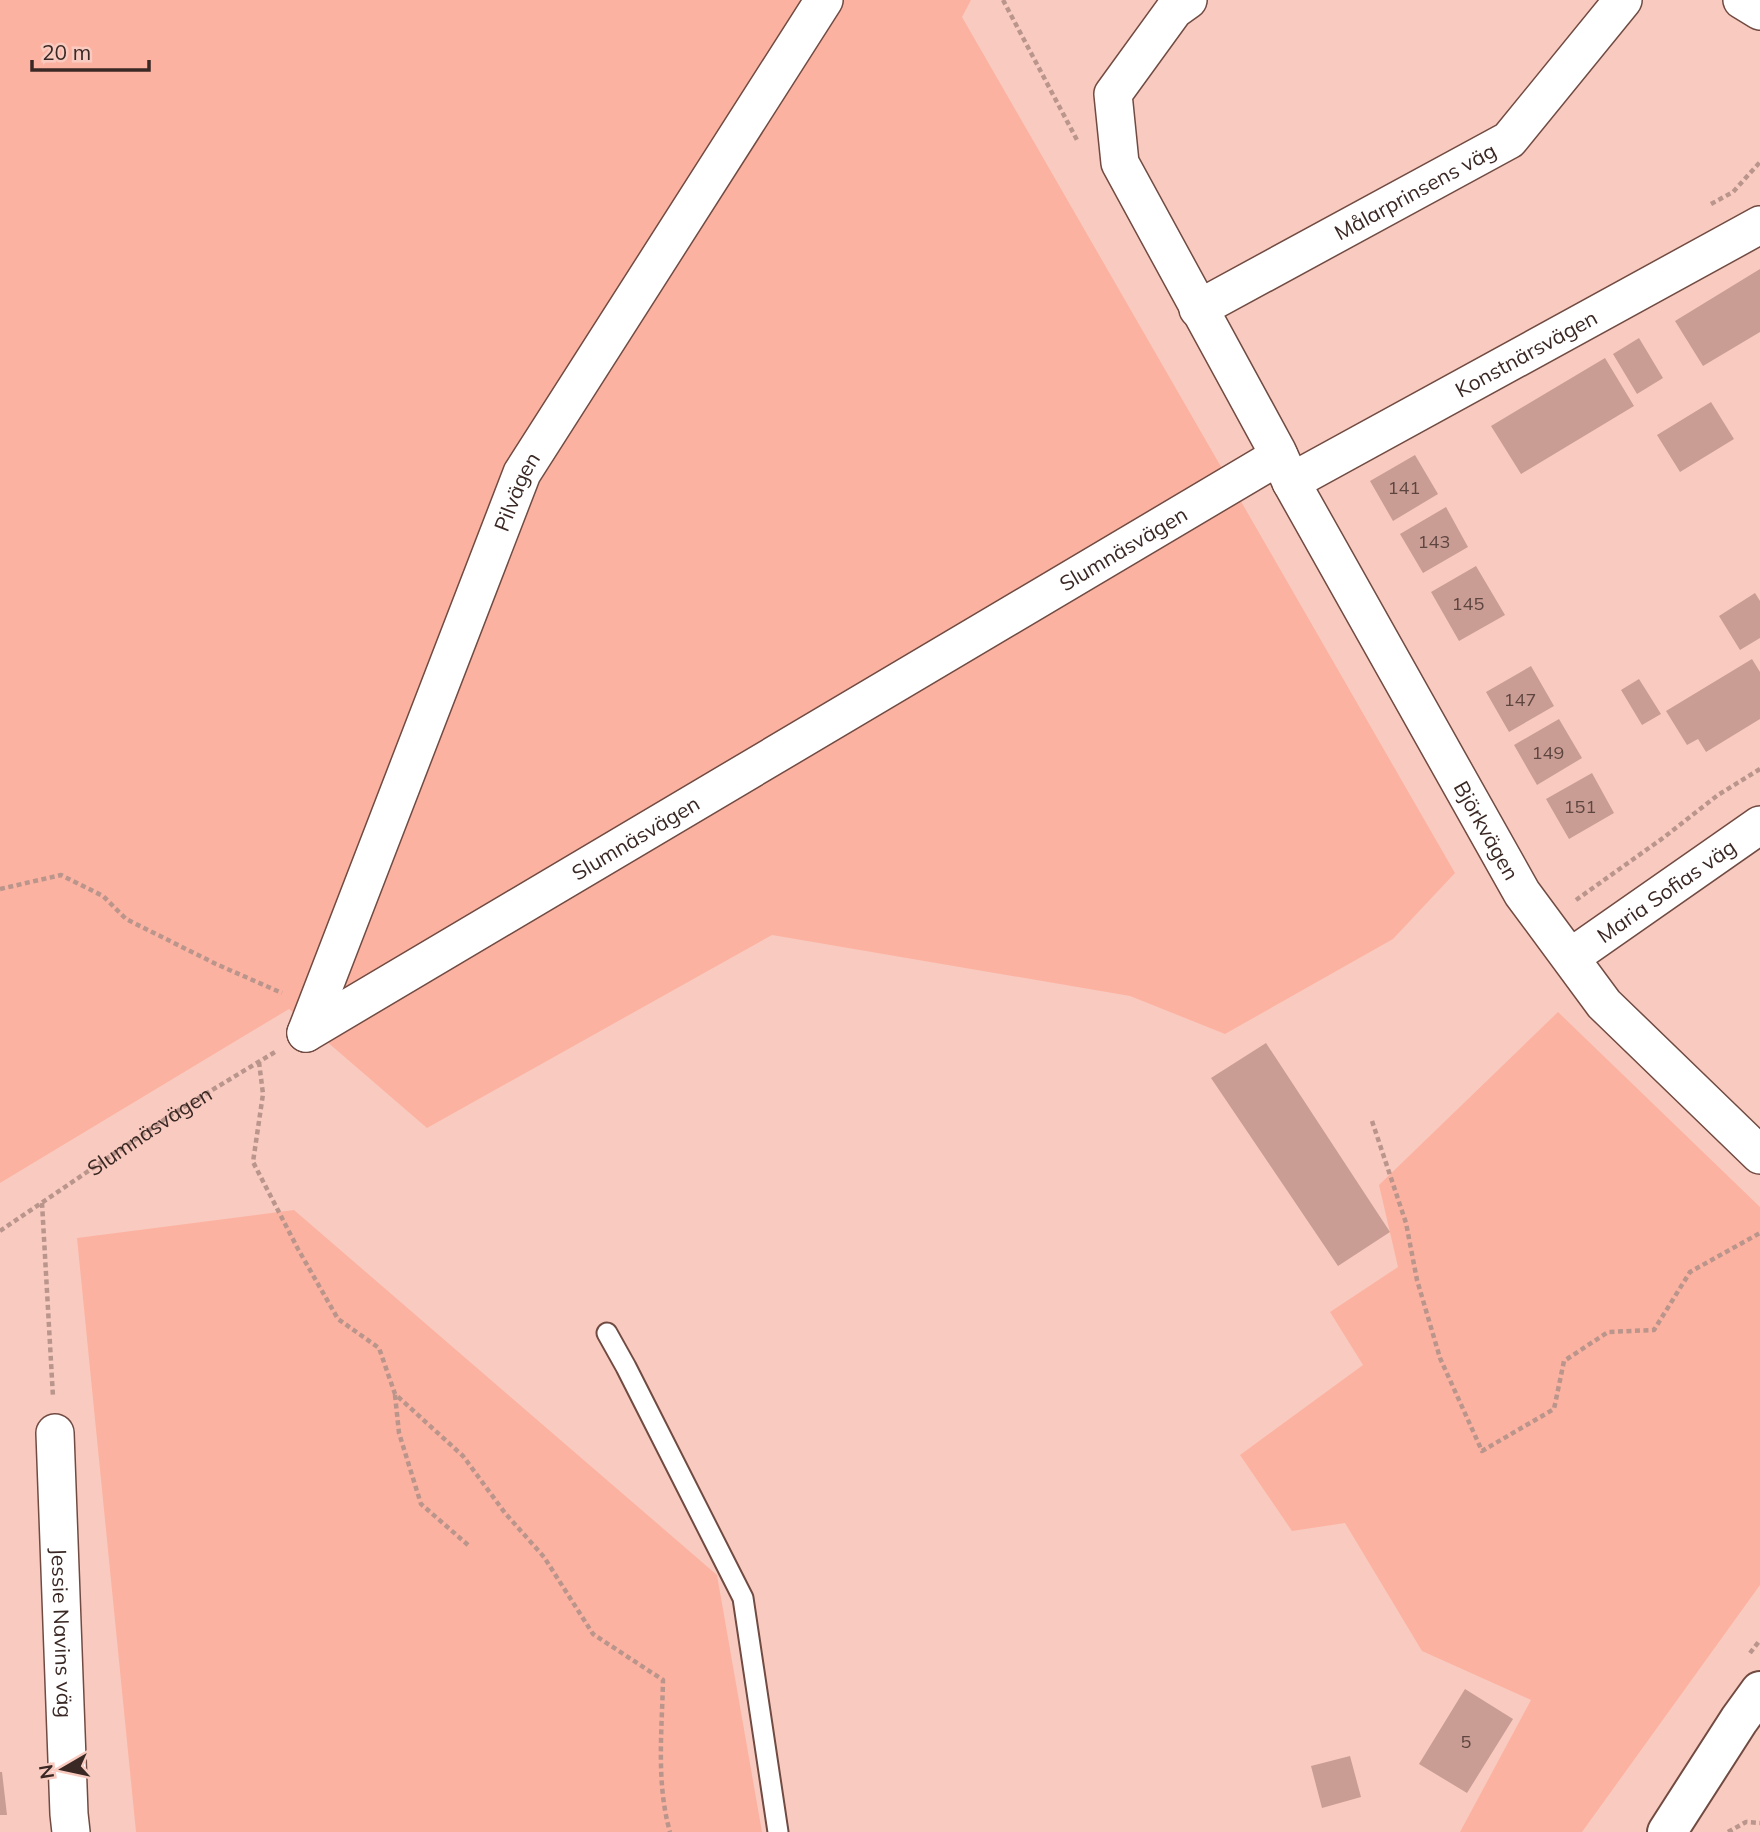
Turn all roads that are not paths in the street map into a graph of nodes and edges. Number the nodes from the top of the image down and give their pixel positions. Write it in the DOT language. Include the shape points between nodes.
graph roads {
  1 [pos="824,0"];
  2 [pos="1188,0"];
  3 [pos="1623,0"];
  4 [pos="1742,0"];
  5 [pos="1760,11"];
  6 [pos="1760,225"];
  7 [pos="1198,309"];
  8 [pos="1285,469"];
  9 [pos="1760,825"];
  10 [pos="1571,957"];
  11 [pos="311,1020"];
  12 [pos="1760,1155"];
  13 [pos="607,1333"];
  14 [pos="55,1433"];
  15 [pos="1760,1692"];
  16 [pos="71,1832"];
  17 [pos="778,1832"];
  18 [pos="1667,1832"];
  1 -- 11 [label="street, Pilvägen" via="522,473"];
  2 -- 7 [label="street" via="1174,10 1113,94 1120,163"];
  3 -- 7 [label="street, Målarprinsens väg" via="1509,140"];
  4 -- 5 [label="street"];
  6 -- 8 [label="street, Konstnärsvägen"];
  7 -- 8 [label="street"];
  8 -- 10 [label="street, Björkvägen" via="1522,893"];
  8 -- 11 [label="street, Slumnäsvägen"];
  9 -- 10 [label="street, Maria Sofias väg"];
  10 -- 12 [label="street, Björkvägen" via="1604,1004"];
  13 -- 17 [label="lane" via="743,1598"];
  14 -- 16 [label="street, Jessie Navins väg"];
  15 -- 18 [label="main road"];
}
